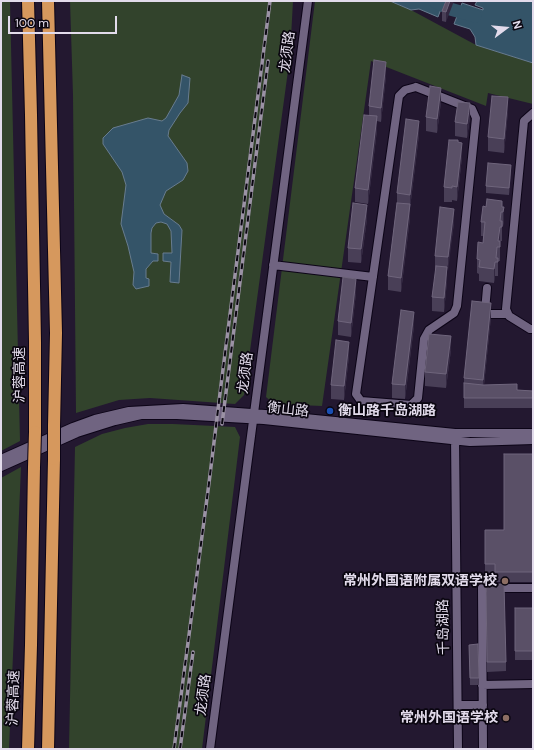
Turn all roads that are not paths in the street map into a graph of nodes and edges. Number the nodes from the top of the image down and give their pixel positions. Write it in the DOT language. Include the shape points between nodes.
graph roads {
  1 [pos="28,1"];
  2 [pos="48,1"];
  3 [pos="308,1"];
  4 [pos="533,114"];
  5 [pos="274,265"];
  6 [pos="373,278"];
  7 [pos="487,288"];
  8 [pos="508,314"];
  9 [pos="533,329"];
  10 [pos="254,416"];
  11 [pos="533,432"];
  12 [pos="455,437"];
  13 [pos="533,440"];
  14 [pos="1,459"];
  15 [pos="1,467"];
  16 [pos="533,588"];
  17 [pos="533,684"];
  18 [pos="482,685"];
  19 [pos="458,705"];
  20 [pos="483,705"];
  21 [pos="28,749"];
  22 [pos="48,749"];
  23 [pos="210,749"];
  24 [pos="458,749"];
  25 [pos="483,749"];
  1 -- 21 [label="highway, 沪蓉高速, bridge" via="35,334"];
  2 -- 22 [label="highway, bridge" via="56,333"];
  3 -- 5 [label="street, 龙须路"];
  4 -- 8 [label="street" via="524,121 506,309"];
  5 -- 6 [label="street"];
  5 -- 10 [label="street, 龙须路"];
  6 -- 6 [label="street" via="399,96 405,90 416,87 472,109 476,118 458,306 454,313 429,330 424,338 418,398 411,405 361,401 356,394"];
  7 -- 8 [label="street" via="487,314"];
  8 -- 9 [label="street"];
  10 -- 12 [label="street, 衡山路"];
  10 -- 14 [label="street, 衡山路" via="183,408 129,411 73,427"];
  10 -- 15 [label="street, 衡山路" via="141,416 115,421 77,433"];
  10 -- 23 [label="street, 龙须路"];
  11 -- 12 [label="street, 衡山路"];
  12 -- 13 [label="street, 衡山路" via="470,442"];
  12 -- 19 [label="street, 千岛湖路"];
  16 -- 18 [label="street" via="482,588"];
  17 -- 18 [label="street"];
  18 -- 20 [label="street"];
  19 -- 20 [label="street"];
  19 -- 24 [label="street, 千岛湖路"];
  20 -- 25 [label="street"];
}
